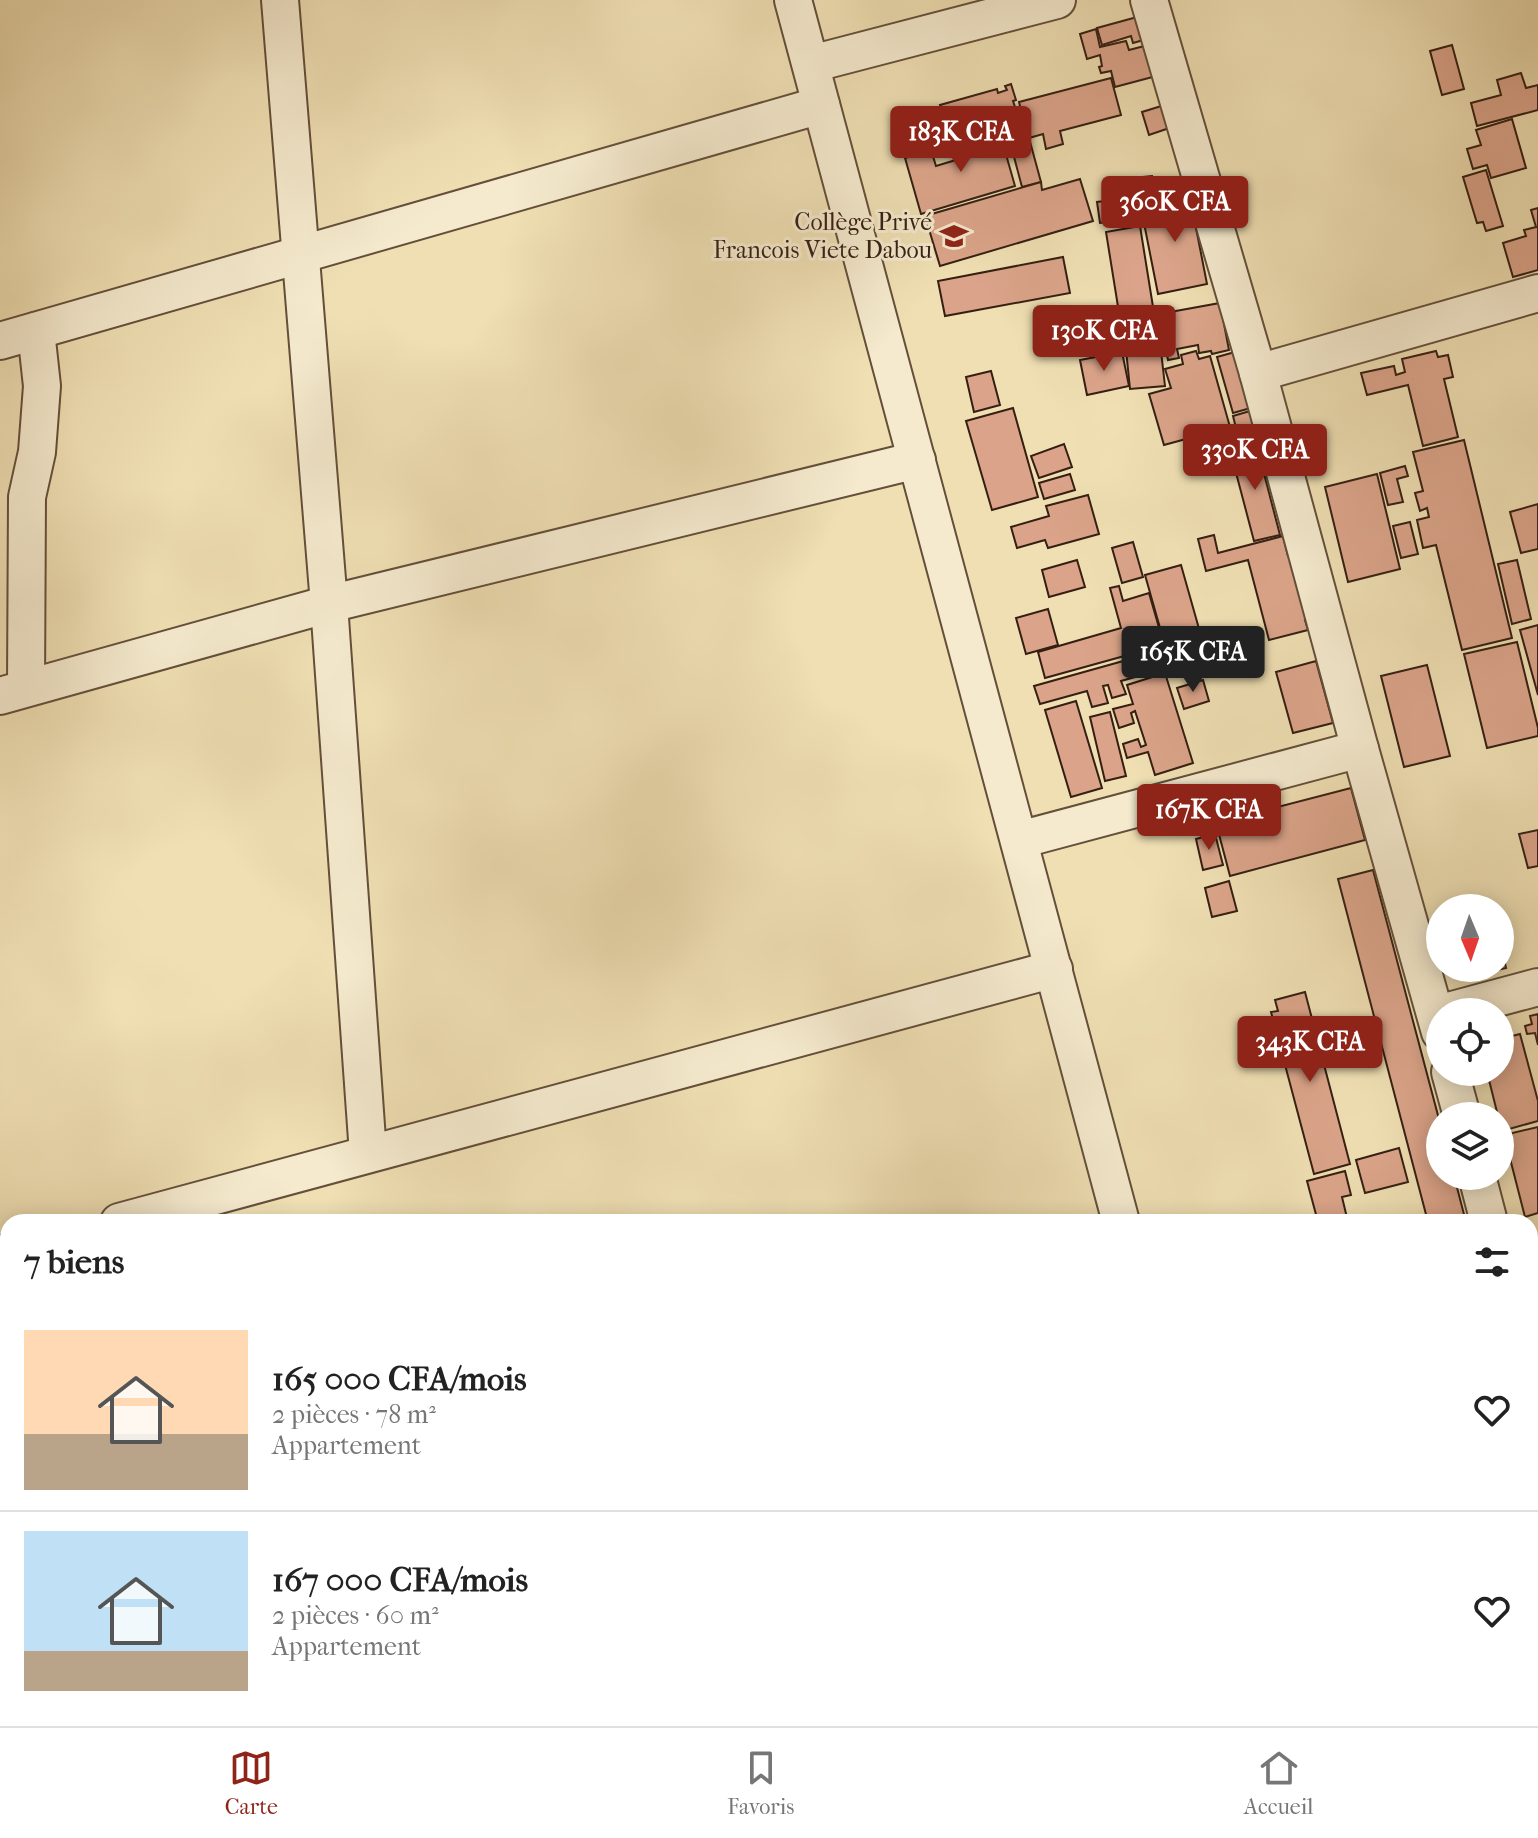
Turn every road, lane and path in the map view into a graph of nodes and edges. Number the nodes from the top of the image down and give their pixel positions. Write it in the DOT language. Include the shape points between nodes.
graph roads {
  1 [pos="280,0"];
  2 [pos="793,0"];
  3 [pos="1057,0"];
  4 [pos="1149,0"];
  5 [pos="811,64"];
  6 [pos="821,105"];
  7 [pos="300,255"];
  8 [pos="1538,293"];
  9 [pos="36,331"];
  10 [pos="0,341"];
  11 [pos="1258,373"];
  12 [pos="917,460"];
  13 [pos="329,604"];
  14 [pos="13,692"];
  15 [pos="1360,749"];
  16 [pos="1019,840"];
  17 [pos="1054,969"];
  18 [pos="1538,987"];
  19 [pos="1434,998"];
  20 [pos="1503,998"];
  21 [pos="368,1154"];
  22 [pos="1481,1190"];
  23 [pos="148,1214"];
  24 [pos="1119,1214"];
  25 [pos="1487,1214"];
  1 -- 7 [label="street"];
  2 -- 5 [label="street"];
  3 -- 5 [label="street"];
  4 -- 11 [label="street"];
  5 -- 6 [label="street"];
  6 -- 7 [label="street"];
  6 -- 12 [label="street"];
  7 -- 9 [label="street"];
  7 -- 13 [label="street"];
  8 -- 11 [label="street"];
  9 -- 10 [label="street"];
  9 -- 14 [label="street" via="42,386 27,497"];
  11 -- 15 [label="street"];
  12 -- 13 [label="street"];
  12 -- 16 [label="street"];
  13 -- 14 [label="street"];
  13 -- 21 [label="street"];
  15 -- 16 [label="street"];
  15 -- 19 [label="street"];
  16 -- 17 [label="street"];
  17 -- 21 [label="street"];
  17 -- 24 [label="street"];
  18 -- 20 [label="street"];
  21 -- 23 [label="street"];
  22 -- 25 [label="street"];
}
